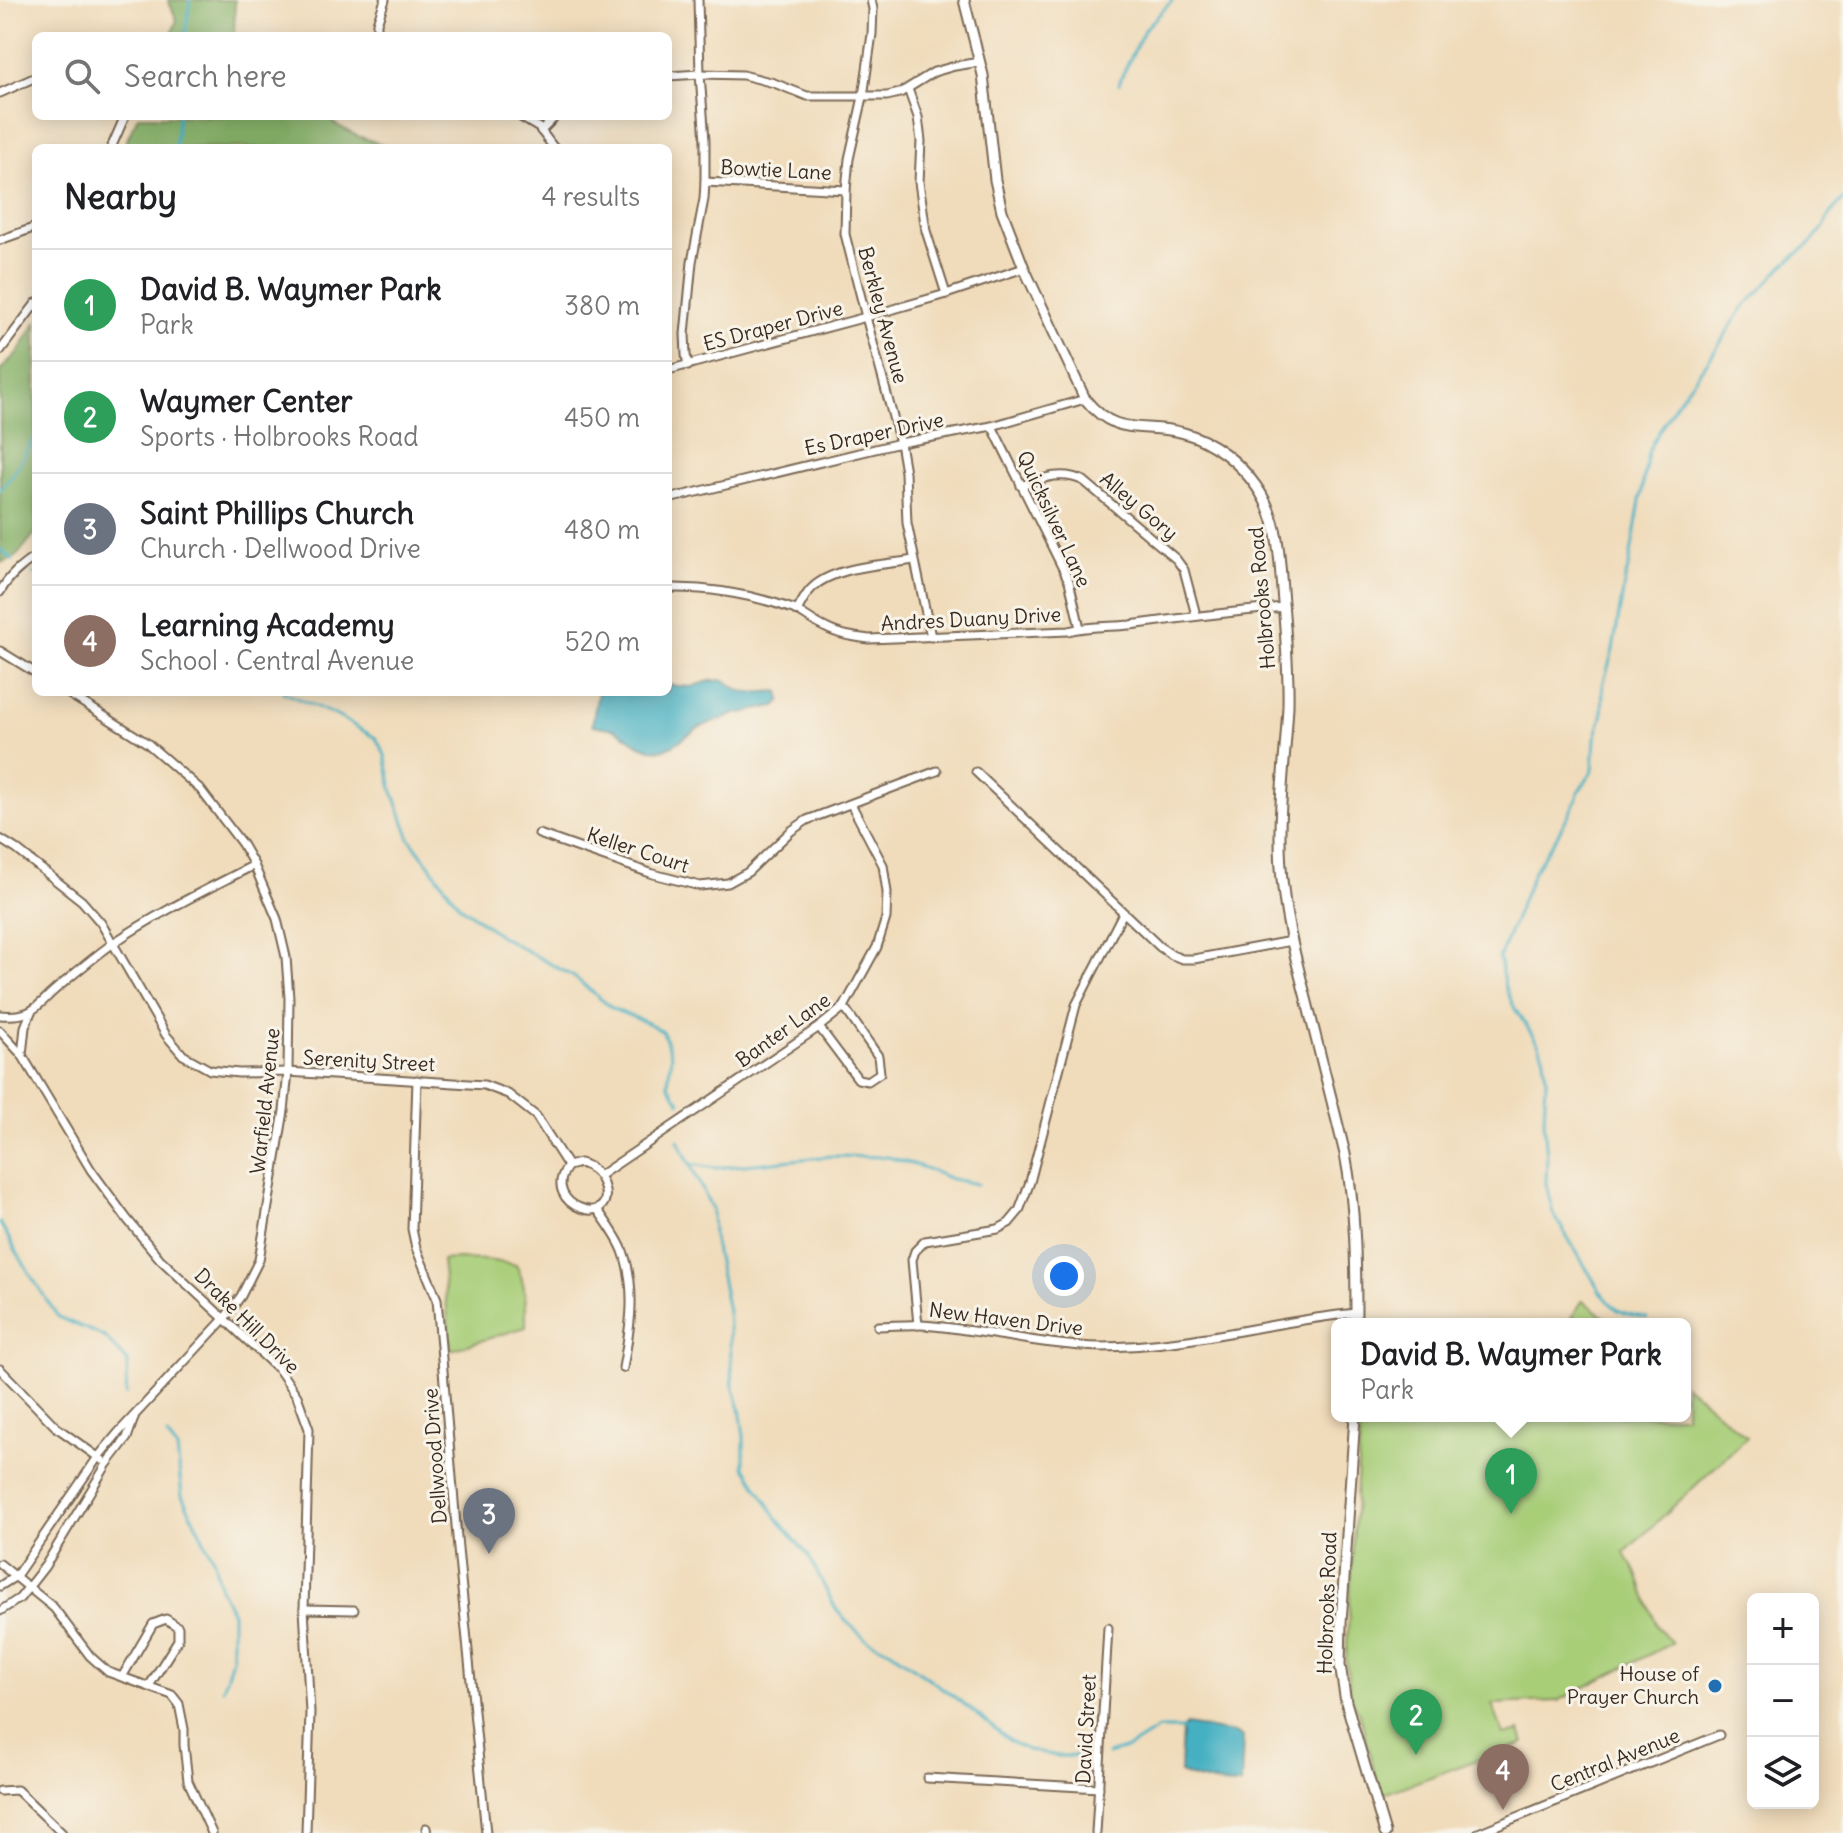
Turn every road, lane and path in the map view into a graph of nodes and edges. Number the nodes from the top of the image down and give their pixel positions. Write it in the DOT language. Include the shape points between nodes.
graph roads {
  1 [pos="385,0"];
  2 [pos="698,0"];
  3 [pos="871,0"];
  4 [pos="964,0"];
  5 [pos="377,32"];
  6 [pos="980,62"];
  7 [pos="700,74"];
  8 [pos="672,76"];
  9 [pos="32,79"];
  10 [pos="908,89"];
  11 [pos="0,93"];
  12 [pos="863,97"];
  13 [pos="123,120"];
  14 [pos="525,120"];
  15 [pos="552,120"];
  16 [pos="541,131"];
  17 [pos="113,144"];
  18 [pos="551,144"];
  19 [pos="705,182"];
  20 [pos="846,190"];
  21 [pos="32,228"];
  22 [pos="0,240"];
  23 [pos="1024,268"];
  24 [pos="946,294"];
  25 [pos="32,308"];
  26 [pos="866,317"];
  27 [pos="0,351"];
  28 [pos="688,366"];
  29 [pos="672,369"];
  30 [pos="1085,399"];
  31 [pos="992,426"];
  32 [pos="900,443"];
  33 [pos="1021,486"];
  34 [pos="672,498"];
  35 [pos="32,559"];
  36 [pos="914,560"];
  37 [pos="672,588"];
  38 [pos="0,592"];
  39 [pos="1284,607"];
  40 [pos="797,611"];
  41 [pos="1196,615"];
  42 [pos="1080,628"];
  43 [pos="931,637"];
  44 [pos="0,651"];
  45 [pos="32,671"];
  46 [pos="72,696"];
  47 [pos="937,771"];
  48 [pos="976,772"];
  49 [pos="851,804"];
  50 [pos="539,834"];
  51 [pos="0,839"];
  52 [pos="254,865"];
  53 [pos="1123,913"];
  54 [pos="1291,941"];
  55 [pos="112,944"];
  56 [pos="844,1007"];
  57 [pos="31,1012"];
  58 [pos="0,1015"];
  59 [pos="819,1027"];
  60 [pos="0,1031"];
  61 [pos="22,1055"];
  62 [pos="288,1072"];
  63 [pos="417,1080"];
  64 [pos="568,1166"];
  65 [pos="599,1176"];
  66 [pos="597,1209"];
  67 [pos="1356,1313"];
  68 [pos="1356,1318"];
  69 [pos="224,1319"];
  70 [pos="918,1325"];
  71 [pos="878,1326"];
  72 [pos="623,1368"];
  73 [pos="0,1369"];
  74 [pos="135,1416"];
  75 [pos="1355,1422"];
  76 [pos="98,1457"];
  77 [pos="107,1464"];
  78 [pos="0,1564"];
  79 [pos="16,1576"];
  80 [pos="0,1586"];
  81 [pos="29,1587"];
  82 [pos="304,1609"];
  83 [pos="354,1610"];
  84 [pos="0,1611"];
  85 [pos="1108,1628"];
  86 [pos="122,1677"];
  87 [pos="149,1686"];
  88 [pos="1719,1735"];
  89 [pos="927,1778"];
  90 [pos="1099,1788"];
  91 [pos="0,1791"];
  92 [pos="62,1833"];
  93 [pos="212,1833"];
  94 [pos="306,1833"];
  95 [pos="486,1833"];
  96 [pos="1096,1833"];
  97 [pos="1385,1833"];
  98 [pos="1478,1833"];
  1 -- 5 [label="street"];
  2 -- 7 [label="street"];
  3 -- 12 [label="street, Berkley Avenue"];
  4 -- 6 [label="street, Holbrooks Road"];
  6 -- 10 [label="street" via="934,72"];
  6 -- 23 [label="street, Holbrooks Road" via="998,195"];
  7 -- 8 [label="street"];
  7 -- 12 [label="street" via="743,75 807,96"];
  7 -- 19 [label="street"];
  9 -- 11 [label="street"];
  10 -- 12 [label="street"];
  10 -- 24 [label="street" via="918,117 926,231"];
  12 -- 20 [label="street, Berkley Avenue"];
  13 -- 17 [label="street"];
  14 -- 16 [label="street"];
  15 -- 16 [label="street"];
  16 -- 18 [label="street"];
  19 -- 20 [label="street, Bowtie Lane"];
  19 -- 28 [label="street" via="685,334"];
  20 -- 26 [label="street, Berkley Avenue" via="845,234"];
  21 -- 22 [label="street"];
  23 -- 24 [label="street, ES Draper Drive"];
  23 -- 30 [label="street, Holbrooks Road"];
  24 -- 26 [label="street, ES Draper Drive"];
  25 -- 27 [label="street"];
  26 -- 28 [label="street, ES Draper Drive"];
  26 -- 32 [label="street, Berkley Avenue"];
  28 -- 29 [label="street, ES Draper Drive"];
  30 -- 31 [label="street, Es Draper Drive"];
  30 -- 39 [label="street, Holbrooks Road" via="1119,425 1197,437 1242,469 1274,520"];
  31 -- 32 [label="street, Es Draper Drive"];
  31 -- 33 [label="street, Quicksilver Lane"];
  32 -- 34 [label="street, Es Draper Drive"];
  32 -- 36 [label="street, Berkley Avenue"];
  33 -- 41 [label="street, Alley Gory" via="1060,475 1084,481 1176,559"];
  33 -- 42 [label="street, Quicksilver Lane" via="1069,581"];
  35 -- 38 [label="street"];
  36 -- 40 [label="street" via="832,576 812,588"];
  36 -- 43 [label="street, Berkley Avenue"];
  37 -- 40 [label="street, Andres Duany Drive" via="723,592"];
  39 -- 41 [label="street, Andres Duany Drive"];
  39 -- 54 [label="street, Holbrooks Road" via="1288,705 1281,851"];
  40 -- 43 [label="street, Andres Duany Drive" via="845,636"];
  41 -- 42 [label="street, Andres Duany Drive"];
  42 -- 43 [label="street, Andres Duany Drive"];
  44 -- 45 [label="street"];
  46 -- 52 [label="street, Warfield Avenue" via="147,743 200,789"];
  47 -- 49 [label="street, Keller Court"];
  48 -- 53 [label="street"];
  49 -- 50 [label="street, Keller Court" via="807,820 728,883 700,886"];
  49 -- 56 [label="street, Banter Lane" via="883,865 887,892 877,947"];
  51 -- 55 [label="street, Serenity Street" via="82,901"];
  52 -- 55 [label="street"];
  52 -- 62 [label="street, Warfield Avenue" via="286,957"];
  53 -- 54 [label="street" via="1165,951 1182,959"];
  53 -- 70 [label="street, New Haven Drive" via="1076,1005 1019,1211 998,1229 919,1245 912,1260"];
  54 -- 67 [label="street, Holbrooks Road" via="1351,1187"];
  55 -- 57 [label="street"];
  55 -- 62 [label="street, Serenity Street" via="183,1055 210,1070"];
  56 -- 59 [label="street, Banter Lane"];
  56 -- 59 [label="street" via="878,1056 880,1073 868,1081 858,1079"];
  57 -- 58 [label="street"];
  57 -- 61 [label="street"];
  59 -- 65 [label="street, Banter Lane"];
  60 -- 61 [label="street, Drake Hill Drive"];
  61 -- 69 [label="street, Drake Hill Drive" via="127,1219 160,1259"];
  62 -- 63 [label="street, Serenity Street"];
  62 -- 69 [label="street, Warfield Avenue" via="259,1260"];
  63 -- 64 [label="street, Serenity Street" via="484,1085 508,1094 536,1116"];
  63 -- 95 [label="street, Dellwood Drive" via="412,1229 437,1299"];
  64 -- 65 [label="street" via="585,1164"];
  64 -- 66 [label="street, Serenity Street" via="561,1184 568,1200 586,1211"];
  65 -- 66 [label="street" via="604,1196"];
  66 -- 72 [label="street" via="627,1267 632,1318"];
  67 -- 68 [label="street, Holbrooks Road"];
  67 -- 70 [label="street, New Haven Drive" via="1114,1347"];
  69 -- 74 [label="street, Warfield Avenue"];
  69 -- 82 [label="street, Drake Hill Drive" via="280,1371 297,1396 309,1429"];
  70 -- 71 [label="street"];
  73 -- 76 [label="street" via="56,1427"];
  74 -- 76 [label="street, Warfield Avenue"];
  74 -- 77 [label="street, Warfield Avenue" via="127,1438"];
  75 -- 97 [label="street, Holbrooks Road" via="1340,1665"];
  76 -- 77 [label="street"];
  76 -- 79 [label="street, Warfield Avenue"];
  77 -- 81 [label="street, Warfield Avenue"];
  78 -- 79 [label="street"];
  79 -- 80 [label="street, Warfield Avenue"];
  79 -- 81 [label="street"];
  81 -- 84 [label="street, Warfield Avenue"];
  81 -- 86 [label="street" via="54,1608 90,1656"];
  82 -- 83 [label="street"];
  82 -- 94 [label="street, Drake Hill Drive" via="310,1712"];
  85 -- 90 [label="street, David Street"];
  86 -- 87 [label="street"];
  86 -- 87 [label="street" via="153,1624 166,1619 178,1627 178,1640"];
  87 -- 93 [label="street" via="172,1695 179,1704 188,1781"];
  88 -- 98 [label="street, Central Avenue"];
  89 -- 90 [label="street"];
  90 -- 96 [label="street, David Street"];
  91 -- 92 [label="street" via="17,1790"];
}
